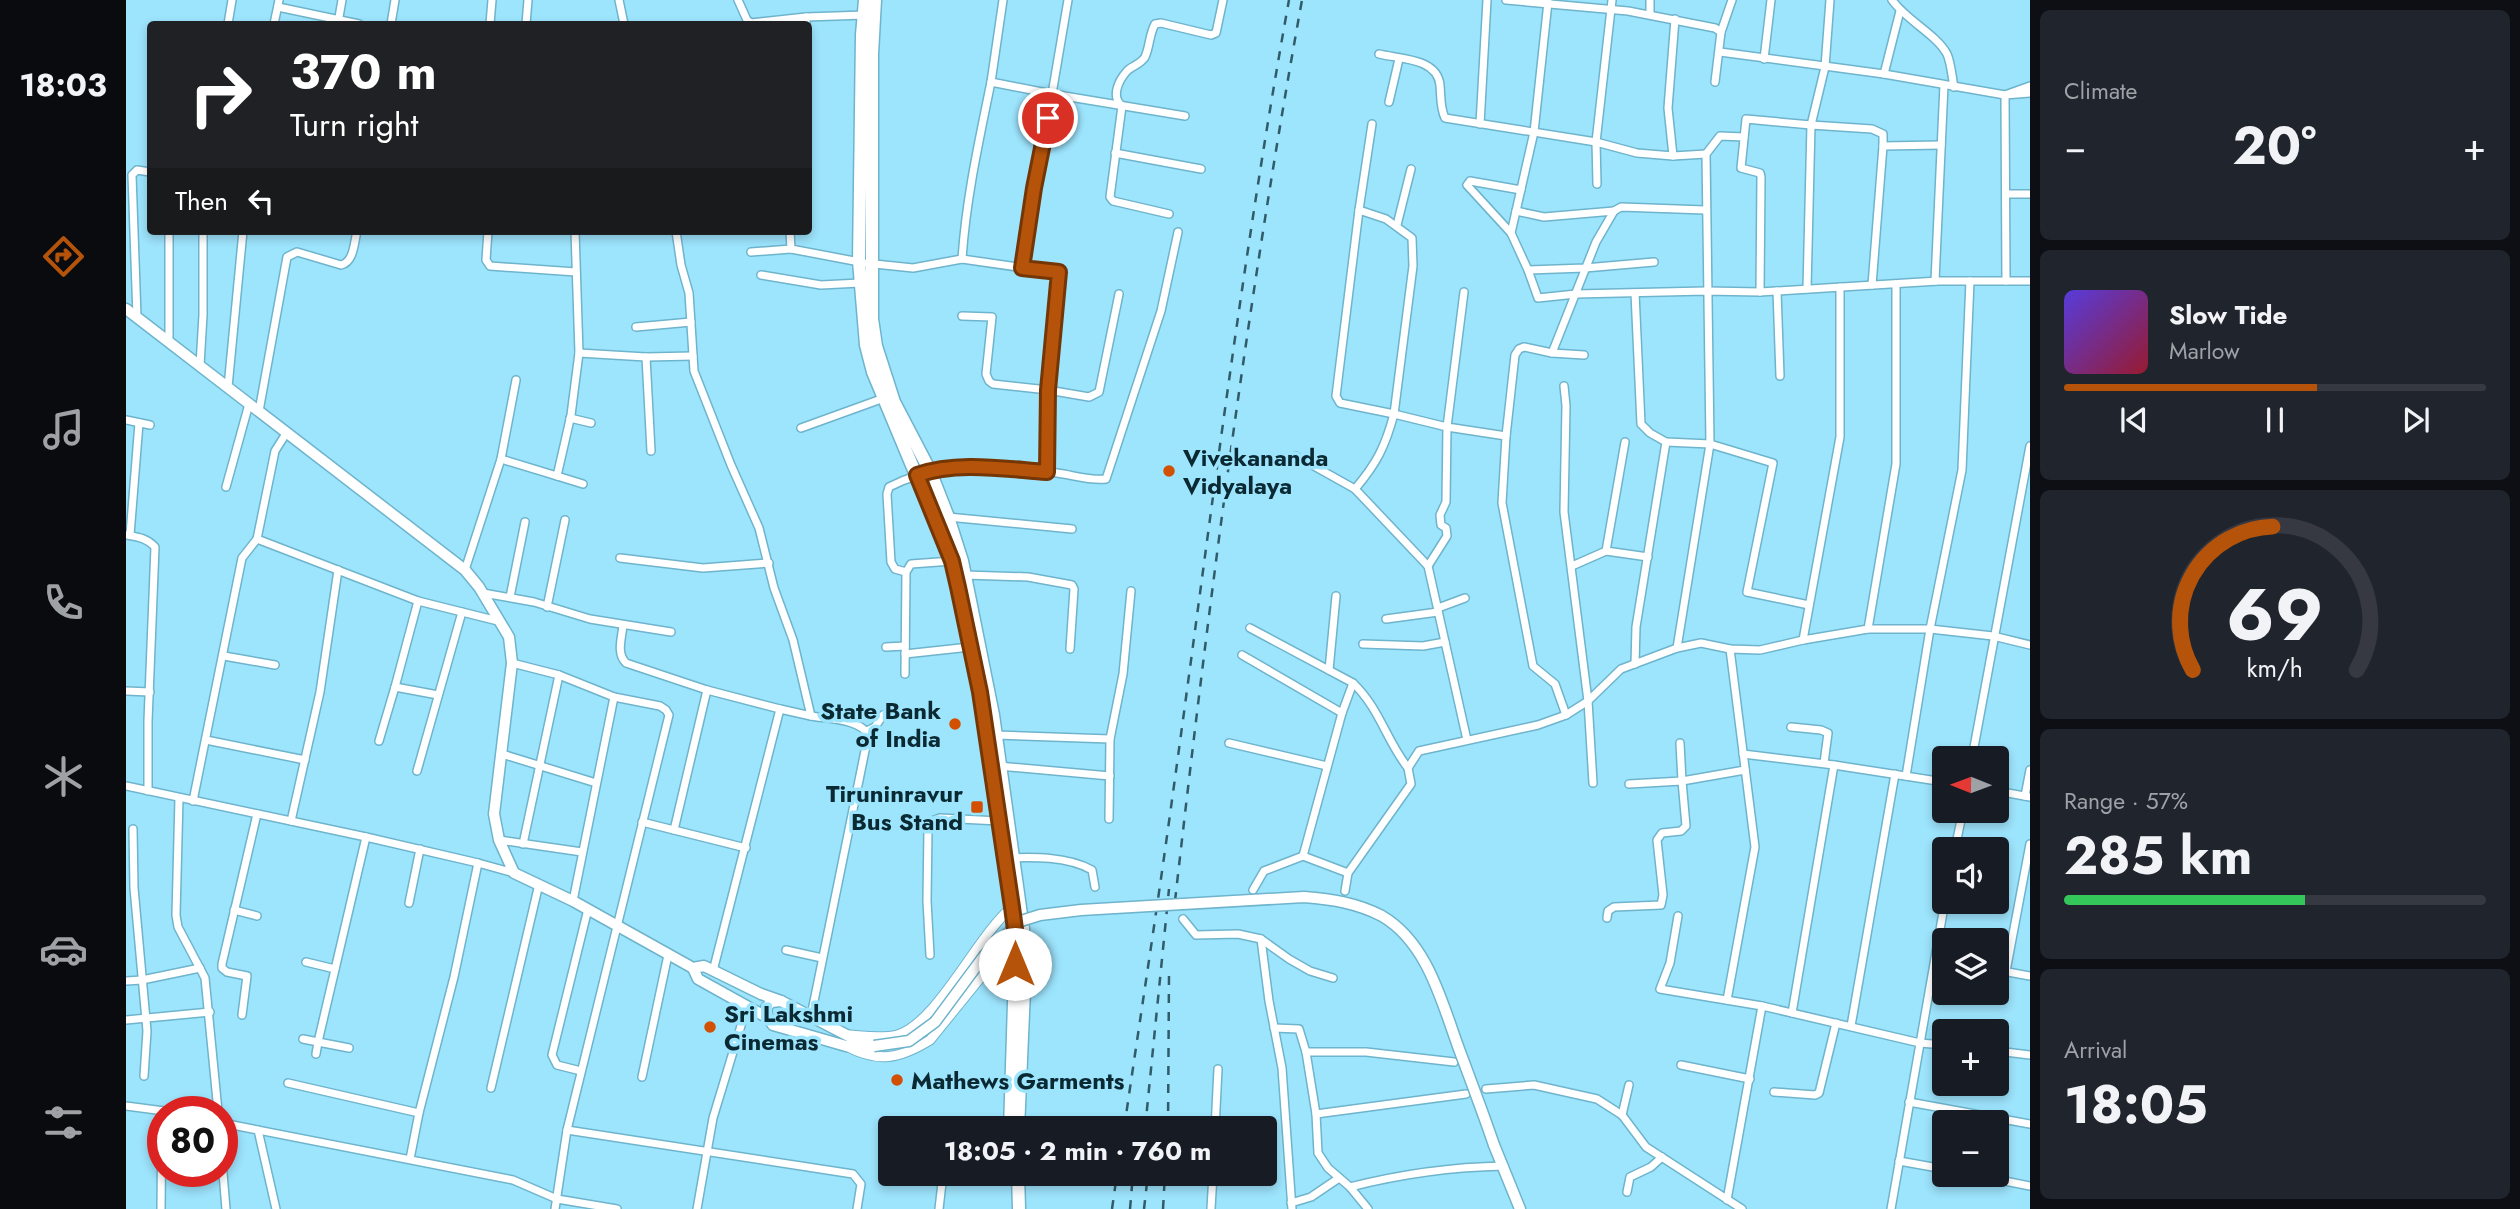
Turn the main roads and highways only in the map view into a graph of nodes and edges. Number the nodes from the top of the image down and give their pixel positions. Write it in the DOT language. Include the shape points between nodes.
graph roads {
  1 [pos="865,0"];
  2 [pos="870,9"];
  3 [pos="126,309"];
  4 [pos="957,561"];
  5 [pos="1009,858"];
  6 [pos="693,968"];
  7 [pos="781,1000"];
  8 [pos="768,1018"];
  9 [pos="847,1040"];
  10 [pos="1010,1116"];
  11 [pos="1019,1116"];
  12 [pos="1010,1186"];
  13 [pos="1018,1186"];
  14 [pos="1011,1209"];
  15 [pos="1018,1209"];
  16 [pos="1520,1209"];
  1 -- 2 [label="highway"];
  2 -- 4 [label="highway" via="872,319 876,346 894,402 948,517"];
  2 -- 4 [label="highway" via="859,261 866,345 873,372"];
  3 -- 6 [label="main road" via="465,570 509,637 512,663 494,814 499,840 514,873"];
  4 -- 5 [label="highway"];
  4 -- 5 [label="highway" via="965,575 996,735"];
  5 -- 10 [label="highway" via="1015,935"];
  5 -- 11 [label="highway" via="1023,942"];
  6 -- 7 [label="main road" via="704,967"];
  6 -- 8 [label="main road" via="698,979"];
  7 -- 8 [label="main road" via="766,1008"];
  7 -- 9 [label="main road"];
  8 -- 9 [label="main road" via="773,1025"];
  9 -- 16 [label="main road, bridge" via="869,1045 909,1041 935,1022 984,956 1021,921 1040,915 1304,897 1359,906 1401,931 1433,977"];
  12 -- 14 [label="highway"];
  13 -- 15 [label="highway"];
}
